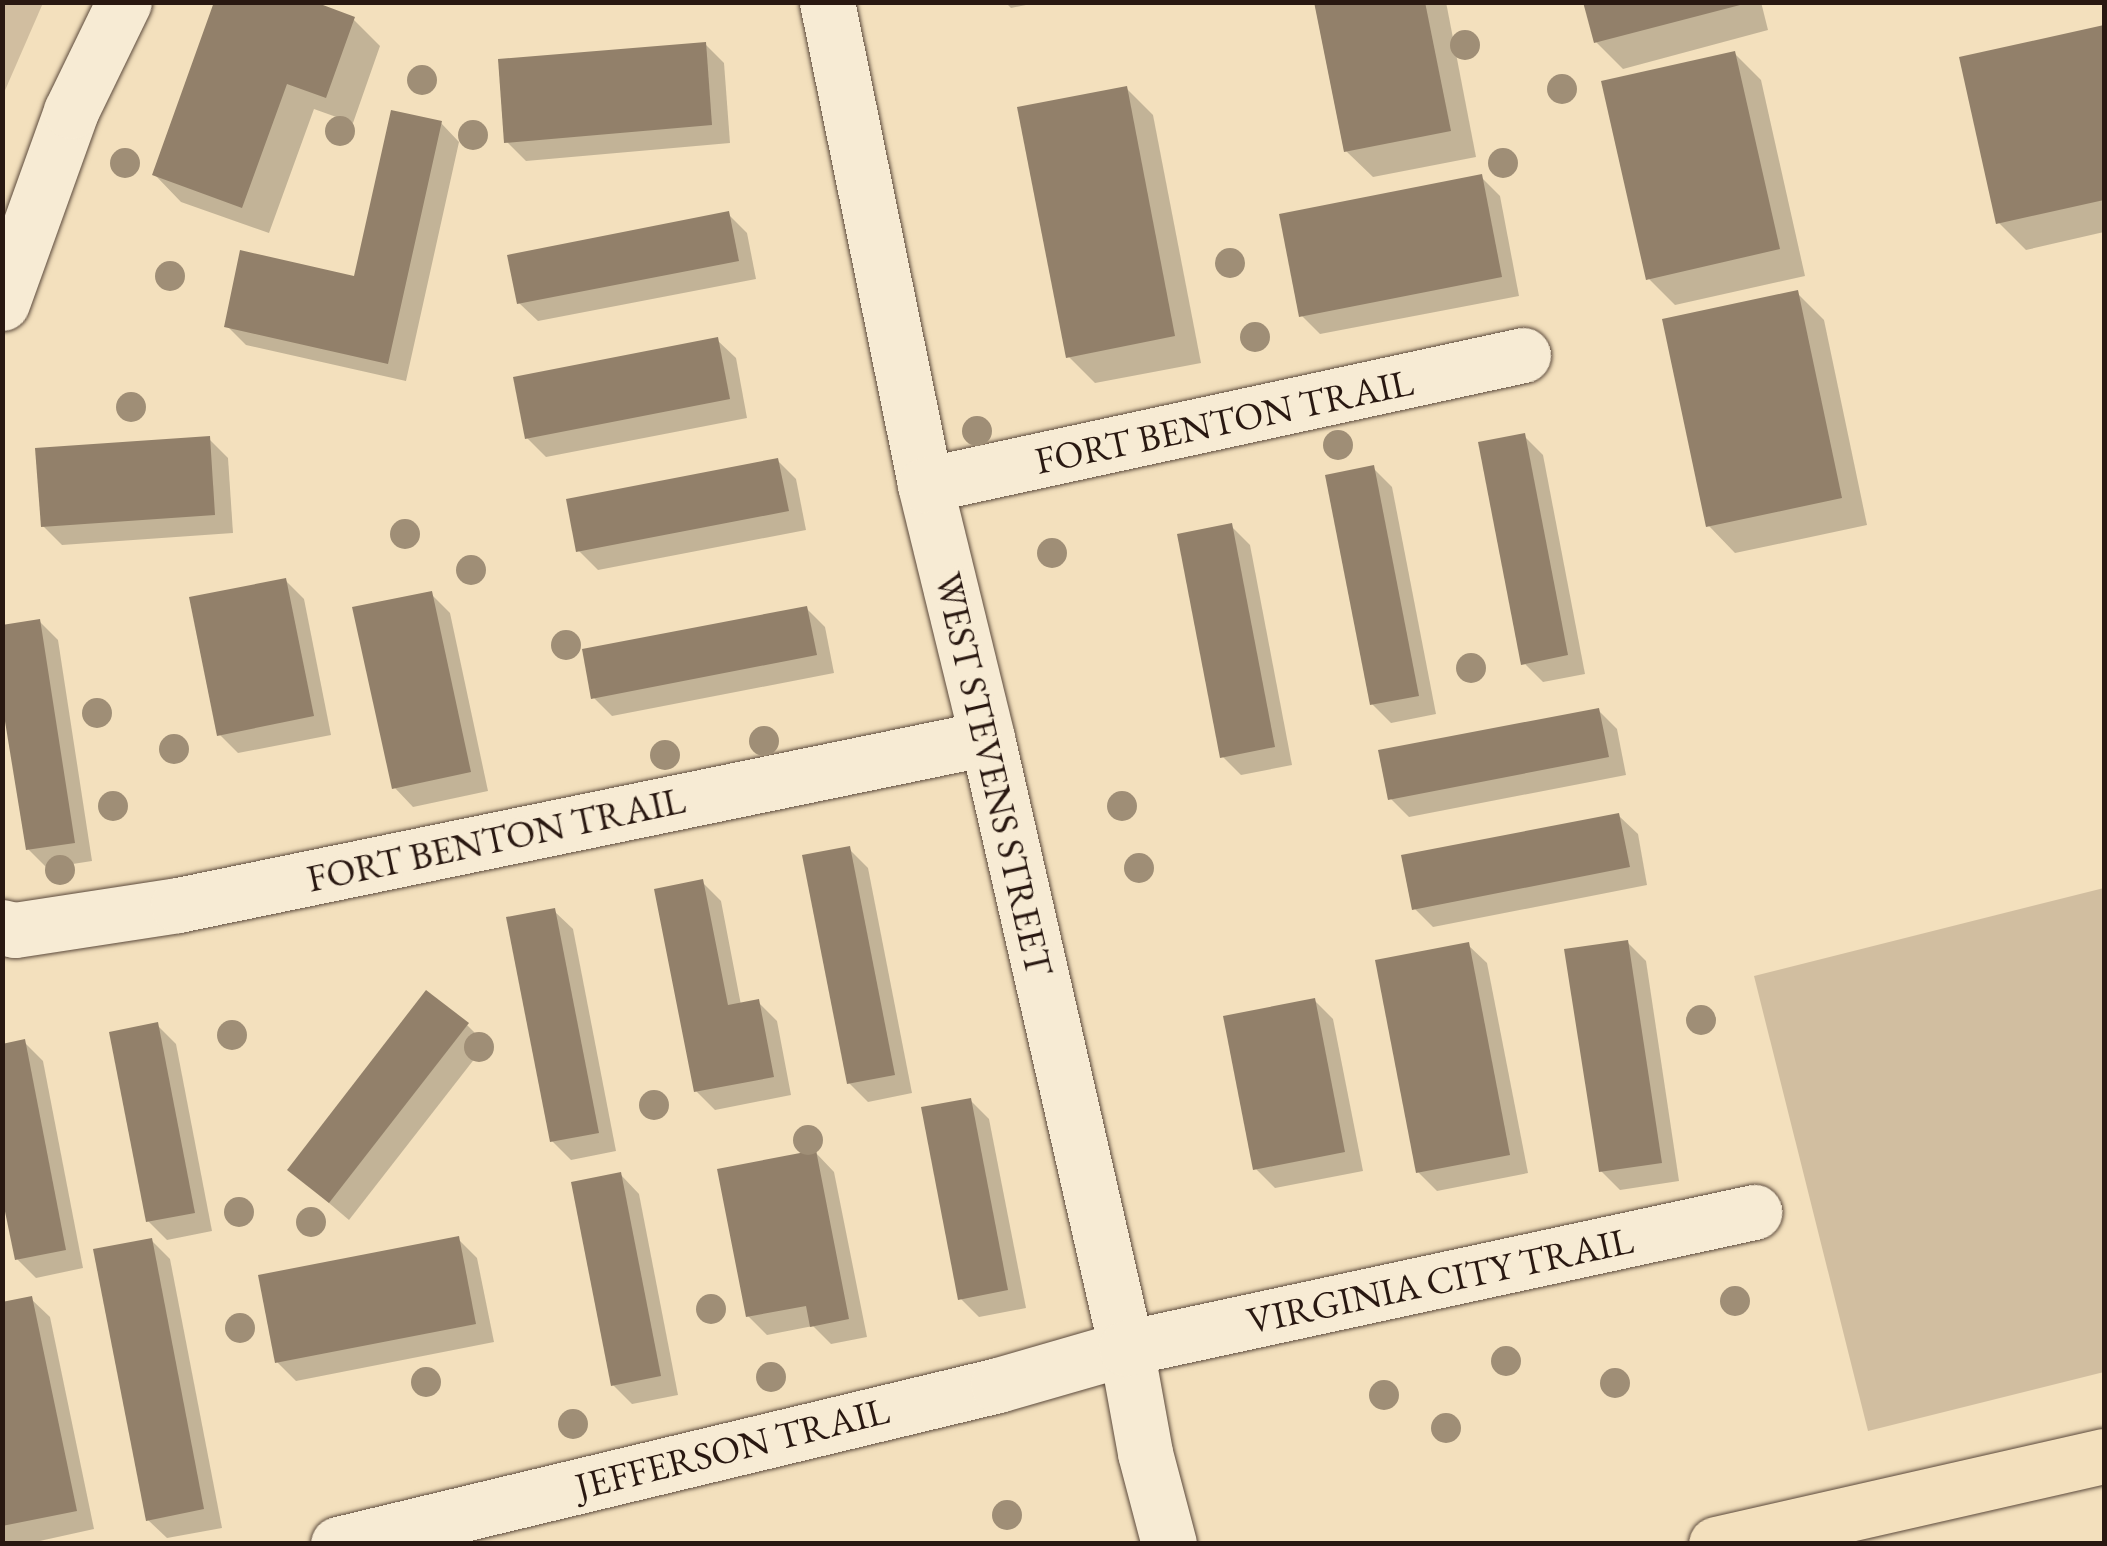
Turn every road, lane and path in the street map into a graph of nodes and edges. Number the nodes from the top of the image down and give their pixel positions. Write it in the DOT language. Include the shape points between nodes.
graph roads {
  1 [pos="124,2"];
  2 [pos="827,2"];
  3 [pos="2,303"];
  4 [pos="1523,356"];
  5 [pos="924,485"];
  6 [pos="988,738"];
  7 [pos="2,927"];
  8 [pos="1754,1212"];
  9 [pos="1126,1348"];
  10 [pos="2104,1456"];
  11 [pos="338,1544"];
  12 [pos="1169,1544"];
  13 [pos="1716,1544"];
  1 -- 3 [label="street" via="71,111"];
  2 -- 5 [label="street, WEST STEVENS STREET"];
  4 -- 5 [label="street, FORT BENTON TRAIL"];
  5 -- 6 [label="street, WEST STEVENS STREET"];
  6 -- 7 [label="street, FORT BENTON TRAIL" via="178,905"];
  6 -- 9 [label="street, WEST STEVENS STREET"];
  8 -- 9 [label="street, VIRGINIA CITY TRAIL"];
  9 -- 11 [label="street, JEFFERSON TRAIL"];
  9 -- 12 [label="street, WEST STEVENS STREET"];
  10 -- 13 [label="main road"];
}
